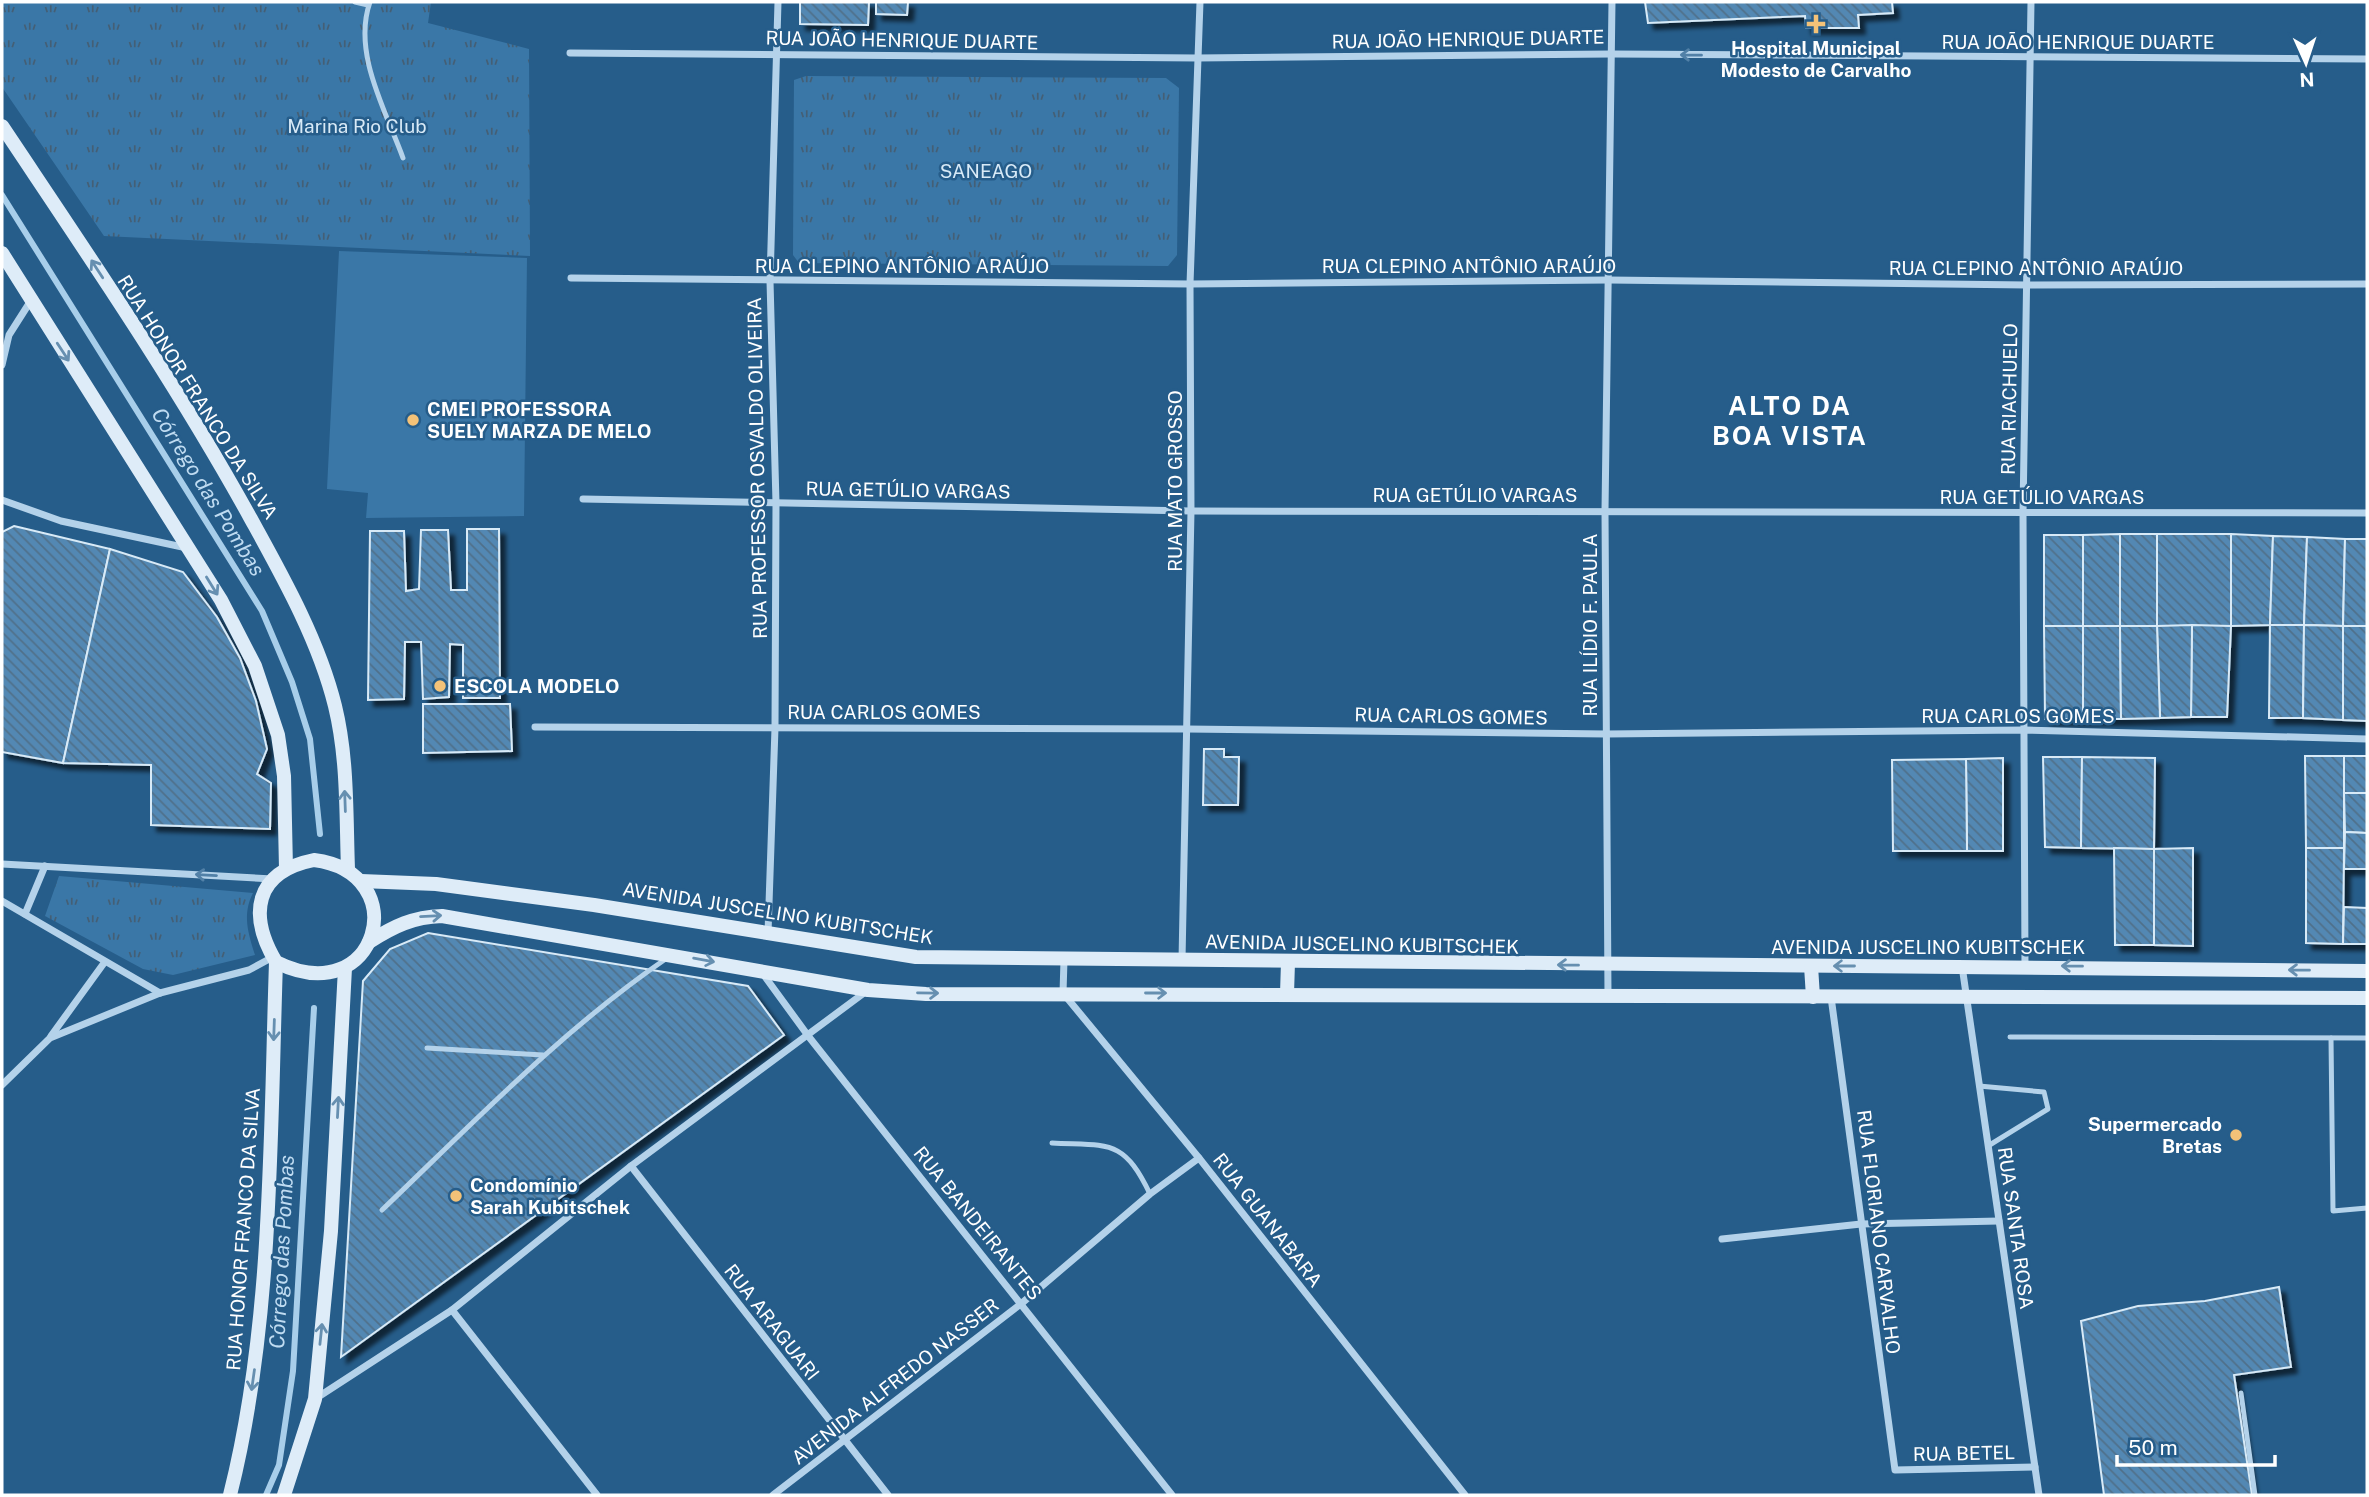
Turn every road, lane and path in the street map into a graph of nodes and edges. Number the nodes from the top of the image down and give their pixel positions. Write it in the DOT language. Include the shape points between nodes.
graph roads {
  1 [pos="355,2"];
  2 [pos="778,2"];
  3 [pos="1200,2"];
  4 [pos="1612,2"];
  5 [pos="2031,2"];
  6 [pos="369,3"];
  7 [pos="570,53"];
  8 [pos="775,54"];
  9 [pos="1612,54"];
  10 [pos="1197,58"];
  11 [pos="2029,58"];
  12 [pos="2367,60"];
  13 [pos="2,126"];
  14 [pos="403,159"];
  15 [pos="2,253"];
  16 [pos="571,278"];
  17 [pos="1609,280"];
  18 [pos="770,281"];
  19 [pos="1190,284"];
  20 [pos="2367,284"];
  21 [pos="2027,285"];
  22 [pos="30,302"];
  23 [pos="2,365"];
  24 [pos="583,499"];
  25 [pos="2,500"];
  26 [pos="776,503"];
  27 [pos="1192,511"];
  28 [pos="1605,511"];
  29 [pos="2023,513"];
  30 [pos="2367,513"];
  31 [pos="188,548"];
  32 [pos="535,727"];
  33 [pos="775,728"];
  34 [pos="1187,729"];
  35 [pos="2026,730"];
  36 [pos="1606,734"];
  37 [pos="2367,738"];
  38 [pos="2,864"];
  39 [pos="45,866"];
  40 [pos="286,869"];
  41 [pos="348,869"];
  42 [pos="274,879"];
  43 [pos="361,881"];
  44 [pos="2,901"];
  45 [pos="25,914"];
  46 [pos="768,934"];
  47 [pos="369,942"];
  48 [pos="672,954"];
  49 [pos="274,960"];
  50 [pos="1064,960"];
  51 [pos="1182,961"];
  52 [pos="104,962"];
  53 [pos="1287,962"];
  54 [pos="1608,965"];
  55 [pos="1811,966"];
  56 [pos="1962,966"];
  57 [pos="2025,966"];
  58 [pos="345,968"];
  59 [pos="761,970"];
  60 [pos="2367,971"];
  61 [pos="867,990"];
  62 [pos="160,993"];
  63 [pos="1063,993"];
  64 [pos="1287,994"];
  65 [pos="1608,995"];
  66 [pos="1813,997"];
  67 [pos="1831,997"];
  68 [pos="1967,998"];
  69 [pos="2367,998"];
  70 [pos="808,1037"];
  71 [pos="2010,1037"];
  72 [pos="50,1038"];
  73 [pos="2331,1038"];
  74 [pos="2367,1038"];
  75 [pos="427,1048"];
  76 [pos="543,1055"];
  77 [pos="2,1085"];
  78 [pos="1979,1086"];
  79 [pos="1052,1143"];
  80 [pos="1988,1146"];
  81 [pos="1199,1158"];
  82 [pos="631,1166"];
  83 [pos="1150,1194"];
  84 [pos="2367,1208"];
  85 [pos="383,1210"];
  86 [pos="1999,1221"];
  87 [pos="1861,1224"];
  88 [pos="1723,1239"];
  89 [pos="1022,1303"];
  90 [pos="453,1310"];
  91 [pos="2241,1393"];
  92 [pos="315,1399"];
  93 [pos="844,1440"];
  94 [pos="2035,1467"];
  95 [pos="1895,1470"];
  96 [pos="289,1492"];
  97 [pos="230,1495"];
  98 [pos="597,1495"];
  99 [pos="773,1495"];
  100 [pos="888,1495"];
  101 [pos="1172,1495"];
  102 [pos="1465,1495"];
  103 [pos="2039,1495"];
  104 [pos="2255,1495"];
  1 -- 6 [label="lane"];
  2 -- 8 [label="street, RUA PROFESSOR OSVALDO OLIVEIRA"];
  3 -- 10 [label="street, RUA MATO GROSSO"];
  4 -- 9 [label="street, RUA ILÍDIO F. PAULA"];
  5 -- 11 [label="street, RUA RIACHUELO"];
  6 -- 14 [label="lane" via="365,52"];
  7 -- 8 [label="street, RUA JOÃO HENRIQUE DUARTE"];
  8 -- 10 [label="street, RUA JOÃO HENRIQUE DUARTE"];
  8 -- 18 [label="street, RUA PROFESSOR OSVALDO OLIVEIRA"];
  9 -- 10 [label="street, RUA JOÃO HENRIQUE DUARTE"];
  11 -- 9 [label="street, RUA JOÃO HENRIQUE DUARTE, one-way"];
  9 -- 17 [label="street, RUA ILÍDIO F. PAULA"];
  10 -- 19 [label="street, RUA MATO GROSSO"];
  11 -- 12 [label="street, RUA JOÃO HENRIQUE DUARTE"];
  11 -- 21 [label="street, RUA RIACHUELO"];
  41 -- 13 [label="street, RUA HONOR FRANCO DA SILVA, one-way" via="343,762 335,707 293,600 216,456"];
  15 -- 22 [label="street"];
  16 -- 18 [label="street, RUA CLEPINO ANTÔNIO ARAÚJO"];
  17 -- 19 [label="street, RUA CLEPINO ANTÔNIO ARAÚJO"];
  17 -- 21 [label="street, RUA CLEPINO ANTÔNIO ARAÚJO"];
  17 -- 28 [label="street, RUA ILÍDIO F. PAULA"];
  18 -- 19 [label="street, RUA CLEPINO ANTÔNIO ARAÚJO"];
  18 -- 26 [label="street, RUA PROFESSOR OSVALDO OLIVEIRA"];
  19 -- 27 [label="street, RUA MATO GROSSO"];
  20 -- 21 [label="street, RUA CLEPINO ANTÔNIO ARAÚJO"];
  21 -- 29 [label="street, RUA RIACHUELO"];
  22 -- 23 [label="street" via="9,335"];
  22 -- 31 [label="street, one-way"];
  24 -- 26 [label="street, RUA GETÚLIO VARGAS"];
  25 -- 31 [label="street" via="61,520"];
  26 -- 27 [label="street, RUA GETÚLIO VARGAS"];
  26 -- 33 [label="street, RUA PROFESSOR OSVALDO OLIVEIRA"];
  27 -- 28 [label="street, RUA GETÚLIO VARGAS"];
  27 -- 34 [label="street, RUA MATO GROSSO"];
  28 -- 29 [label="street, RUA GETÚLIO VARGAS"];
  28 -- 36 [label="street, RUA ILÍDIO F. PAULA"];
  29 -- 30 [label="street, RUA GETÚLIO VARGAS"];
  29 -- 35 [label="street, RUA RIACHUELO"];
  31 -- 40 [label="street, one-way" via="226,611 269,701 284,776"];
  32 -- 33 [label="street, RUA CARLOS GOMES"];
  33 -- 34 [label="street, RUA CARLOS GOMES"];
  33 -- 46 [label="street, RUA PROFESSOR OSVALDO OLIVEIRA"];
  34 -- 36 [label="street, RUA CARLOS GOMES"];
  34 -- 51 [label="street, RUA MATO GROSSO"];
  35 -- 36 [label="street, RUA CARLOS GOMES"];
  35 -- 37 [label="street, RUA CARLOS GOMES"];
  35 -- 57 [label="street, RUA RIACHUELO"];
  36 -- 54 [label="street, RUA ILÍDIO F. PAULA"];
  38 -- 39 [label="street"];
  42 -- 39 [label="street, one-way"];
  39 -- 45 [label="street"];
  40 -- 41 [label="street" via="314,860"];
  40 -- 42 [label="street"];
  41 -- 43 [label="street"];
  42 -- 49 [label="street" via="259,911 259,927"];
  43 -- 46 [label="street, AVENIDA JUSCELINO KUBITSCHEK" via="436,884"];
  43 -- 47 [label="street" via="374,911"];
  44 -- 45 [label="street"];
  45 -- 52 [label="street"];
  46 -- 50 [label="street, AVENIDA JUSCELINO KUBITSCHEK" via="916,957"];
  47 -- 48 [label="street, one-way" via="417,917 442,916"];
  47 -- 58 [label="street"];
  48 -- 59 [label="street, one-way"];
  48 -- 76 [label="lane" via="611,996"];
  49 -- 58 [label="street" via="307,975 327,975"];
  49 -- 62 [label="street"];
  49 -- 97 [label="street, RUA HONOR FRANCO DA SILVA, one-way" via="270,1143 257,1352"];
  50 -- 51 [label="street, AVENIDA JUSCELINO KUBITSCHEK"];
  50 -- 63 [label="street"];
  51 -- 53 [label="street, AVENIDA JUSCELINO KUBITSCHEK"];
  52 -- 62 [label="street"];
  52 -- 72 [label="street"];
  54 -- 53 [label="street, AVENIDA JUSCELINO KUBITSCHEK, one-way"];
  53 -- 64 [label="street"];
  54 -- 55 [label="street, AVENIDA JUSCELINO KUBITSCHEK"];
  54 -- 65 [label="street, RUA ILÍDIO F. PAULA"];
  56 -- 55 [label="street, AVENIDA JUSCELINO KUBITSCHEK, one-way"];
  55 -- 66 [label="street"];
  56 -- 57 [label="street, AVENIDA JUSCELINO KUBITSCHEK"];
  56 -- 68 [label="street, RUA SANTA ROSA"];
  60 -- 57 [label="street, AVENIDA JUSCELINO KUBITSCHEK, one-way"];
  92 -- 58 [label="street, one-way" via="331,1231"];
  59 -- 61 [label="street"];
  59 -- 70 [label="street, RUA BANDEIRANTES"];
  61 -- 63 [label="street, one-way"];
  61 -- 70 [label="street"];
  62 -- 72 [label="street"];
  63 -- 64 [label="street, one-way"];
  63 -- 81 [label="street, RUA GUANABARA"];
  64 -- 65 [label="street"];
  65 -- 66 [label="street"];
  66 -- 67 [label="street"];
  67 -- 68 [label="street"];
  67 -- 87 [label="street, RUA FLORIANO CARVALHO"];
  68 -- 69 [label="street"];
  68 -- 78 [label="street, RUA SANTA ROSA"];
  70 -- 82 [label="street"];
  70 -- 89 [label="street, RUA BANDEIRANTES"];
  71 -- 73 [label="lane"];
  72 -- 77 [label="street"];
  73 -- 74 [label="lane"];
  73 -- 84 [label="lane" via="2333,1212"];
  75 -- 76 [label="lane"];
  76 -- 85 [label="lane"];
  78 -- 80 [label="street, RUA SANTA ROSA"];
  78 -- 80 [label="lane" via="2044,1092 2048,1109"];
  79 -- 83 [label="lane" via="1112,1147 1133,1162"];
  80 -- 86 [label="street, RUA SANTA ROSA"];
  81 -- 83 [label="street, AVENIDA ALFREDO NASSER"];
  81 -- 102 [label="street, RUA GUANABARA"];
  82 -- 90 [label="street"];
  82 -- 93 [label="street, RUA ARAGUARI"];
  83 -- 89 [label="street, AVENIDA ALFREDO NASSER"];
  86 -- 87 [label="street"];
  86 -- 94 [label="street, RUA SANTA ROSA"];
  87 -- 88 [label="street"];
  87 -- 95 [label="street, RUA FLORIANO CARVALHO"];
  89 -- 93 [label="street, AVENIDA ALFREDO NASSER"];
  89 -- 101 [label="street, RUA BANDEIRANTES"];
  90 -- 92 [label="street"];
  90 -- 98 [label="street"];
  91 -- 104 [label="lane"];
  92 -- 96 [label="street"];
  93 -- 99 [label="street, AVENIDA ALFREDO NASSER"];
  93 -- 100 [label="street, RUA ARAGUARI"];
  94 -- 95 [label="street, RUA BETEL"];
  94 -- 103 [label="street, RUA SANTA ROSA"];
}
